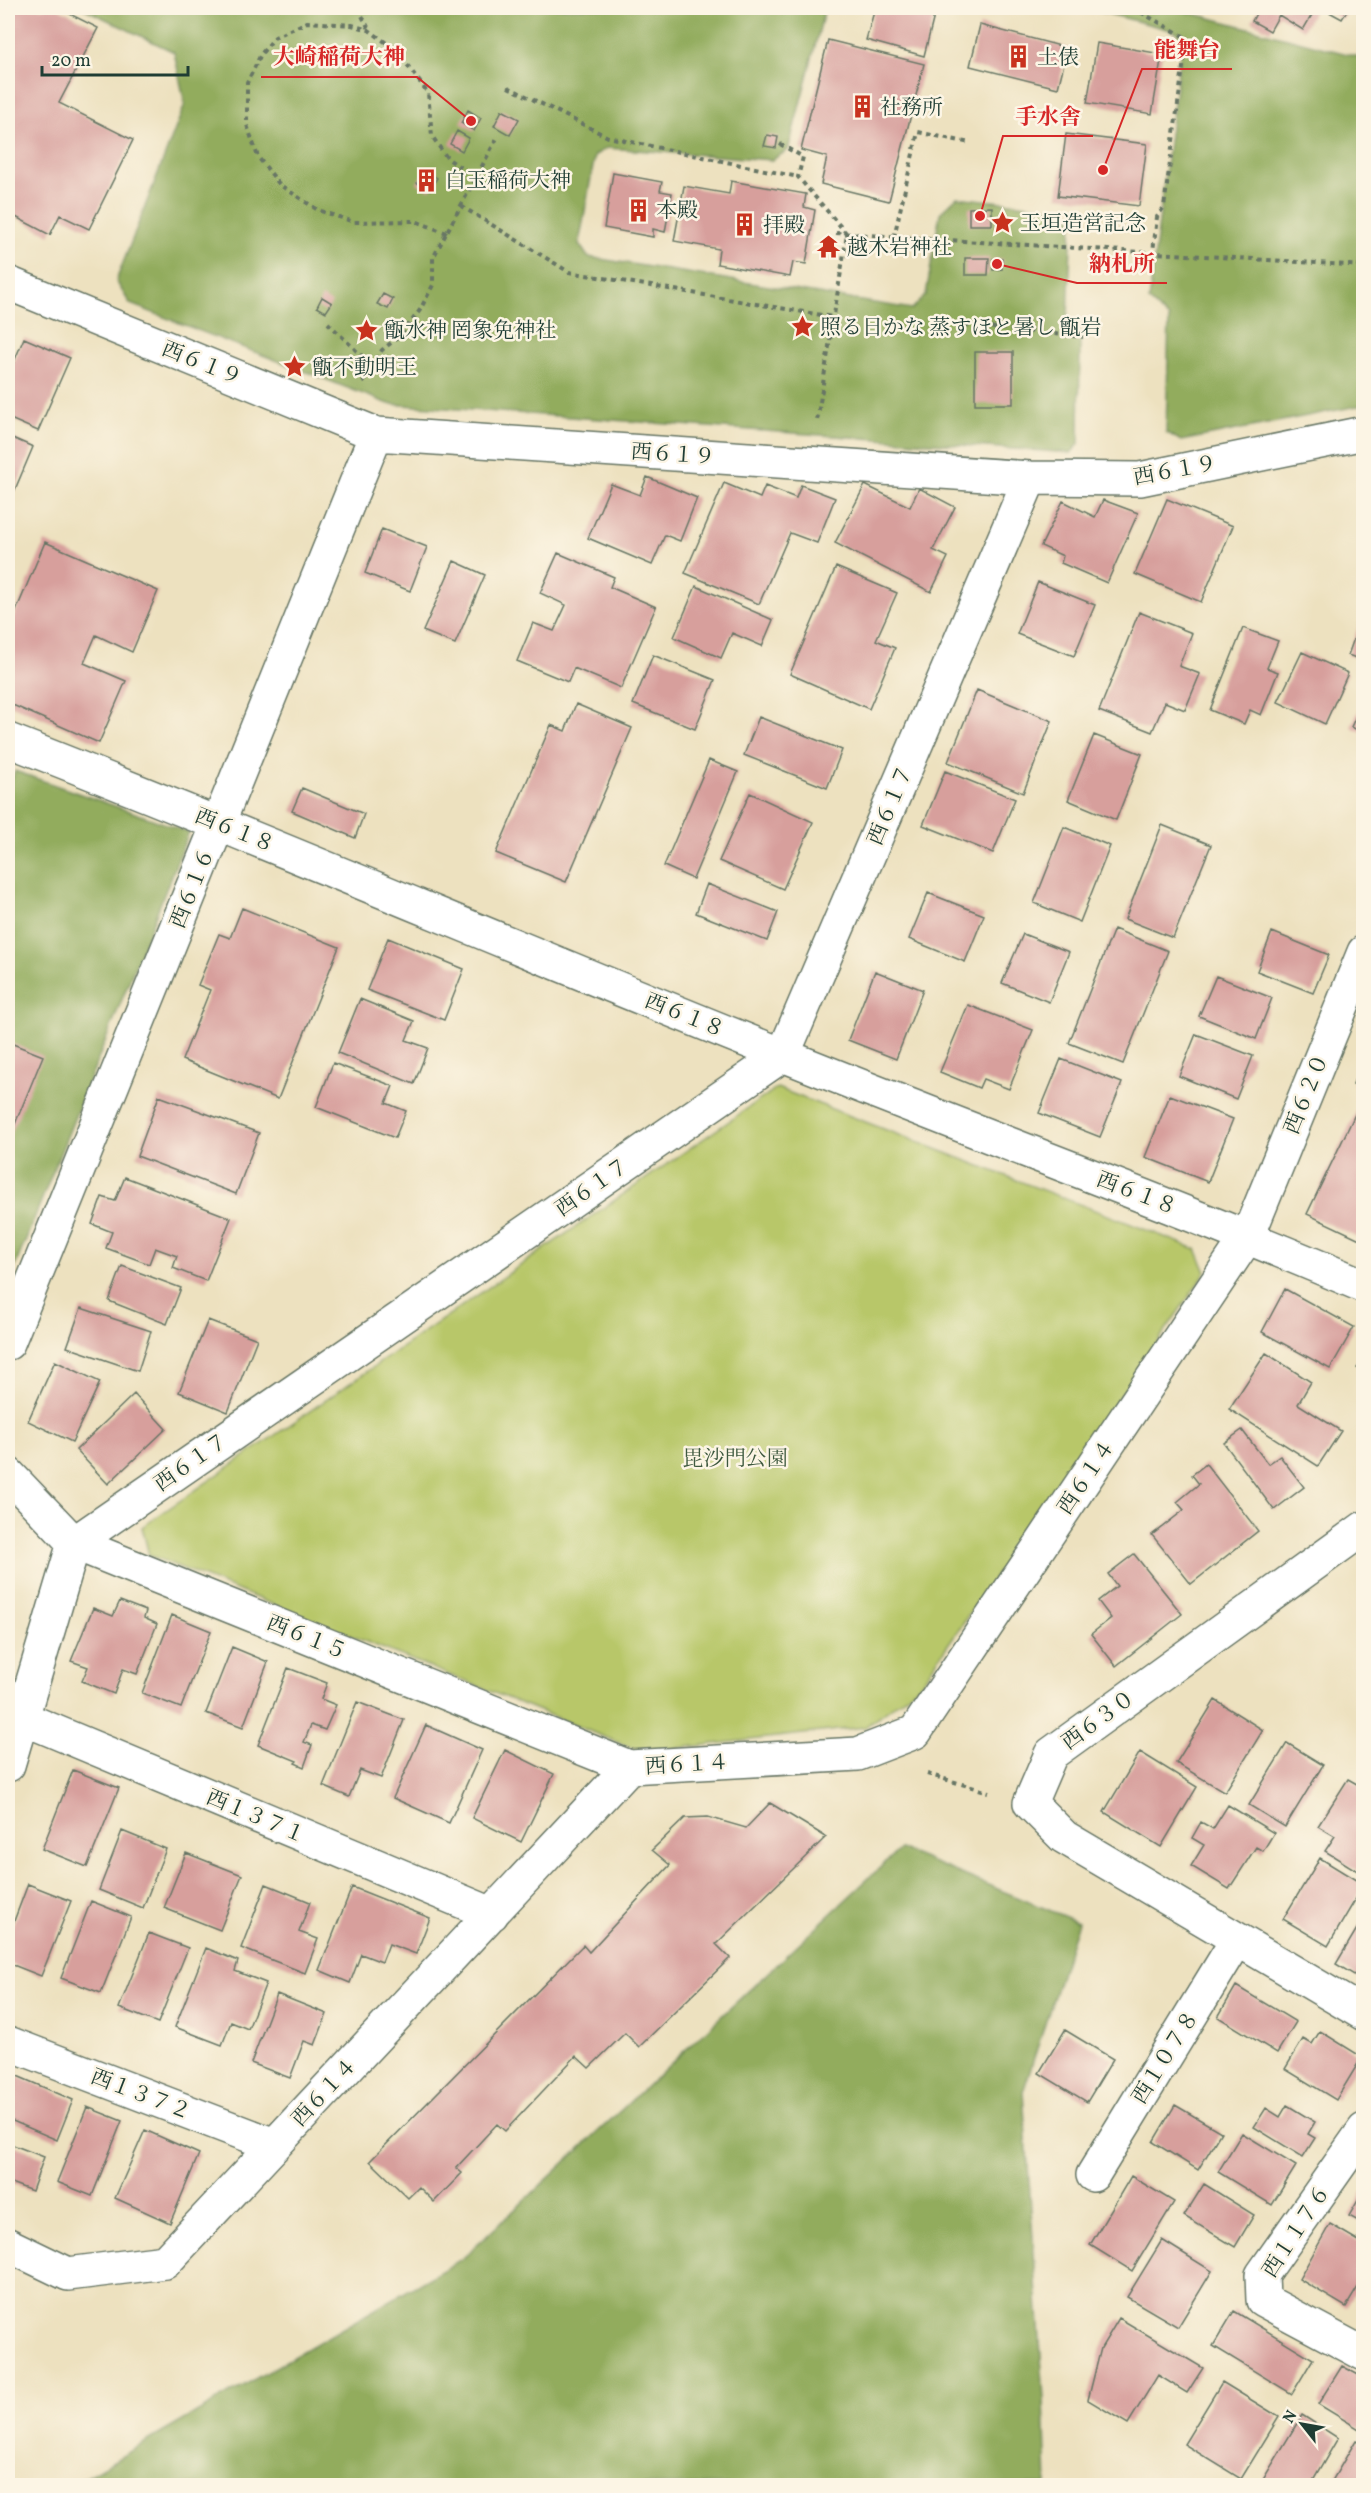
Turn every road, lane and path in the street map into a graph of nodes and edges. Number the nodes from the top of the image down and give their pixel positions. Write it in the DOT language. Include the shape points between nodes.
graph roads {
  1 [pos="358,8"];
  2 [pos="1133,8"];
  3 [pos="369,30"];
  4 [pos="508,87"];
  5 [pos="497,138"];
  6 [pos="970,143"];
  7 [pos="780,144"];
  8 [pos="798,177"];
  9 [pos="477,179"];
  10 [pos="461,206"];
  11 [pos="447,233"];
  12 [pos="836,233"];
  13 [pos="847,234"];
  14 [pos="894,237"];
  15 [pos="1153,252"];
  16 [pos="1364,266"];
  17 [pos="8,283"];
  18 [pos="834,317"];
  19 [pos="328,322"];
  20 [pos="965,325"];
  21 [pos="1083,337"];
  22 [pos="372,366"];
  23 [pos="341,420"];
  24 [pos="1364,433"];
  25 [pos="376,434"];
  26 [pos="810,463"];
  27 [pos="1030,478"];
  28 [pos="8,740"];
  29 [pos="218,822"];
  30 [pos="1364,952"];
  31 [pos="783,1055"];
  32 [pos="1248,1236"];
  33 [pos="1364,1286"];
  34 [pos="8,1343"];
  35 [pos="8,1474"];
  36 [pos="1364,1528"];
  37 [pos="74,1543"];
  38 [pos="20,1717"];
  39 [pos="8,1765"];
  40 [pos="629,1767"];
  41 [pos="927,1774"];
  42 [pos="1030,1803"];
  43 [pos="492,1914"];
  44 [pos="1238,1940"];
  45 [pos="1364,2014"];
  46 [pos="8,2043"];
  47 [pos="1364,2130"];
  48 [pos="274,2145"];
  49 [pos="1093,2175"];
  50 [pos="8,2245"];
  51 [pos="1364,2354"];
  1 -- 3 [label="path"];
  2 -- 15 [label="path" via="1186,38 1164,207 1157,217"];
  3 -- 9 [label="path" via="396,50 428,93 432,136 447,158"];
  3 -- 11 [label="path" via="307,22 275,37 261,54 247,83 247,125 258,157 280,185 318,210 354,222 415,221"];
  4 -- 8 [label="path" via="608,137"];
  5 -- 9 [label="path"];
  6 -- 14 [label="path" via="918,132"];
  7 -- 8 [label="path" via="803,157"];
  8 -- 13 [label="path"];
  9 -- 10 [label="path"];
  10 -- 11 [label="path"];
  10 -- 18 [label="path" via="569,272"];
  11 -- 22 [label="path" via="434,258 432,285 420,310"];
  12 -- 13 [label="path"];
  13 -- 14 [label="path"];
  13 -- 18 [label="path"];
  14 -- 15 [label="path"];
  15 -- 16 [label="path"];
  17 -- 23 [label="street, 西６１９"];
  18 -- 26 [label="path"];
  19 -- 22 [label="path"];
  20 -- 21 [label="path"];
  22 -- 23 [label="path"];
  23 -- 25 [label="street, 西６１９"];
  24 -- 27 [label="street, 西６１９" via="1140,479"];
  25 -- 26 [label="street, 西６１９"];
  25 -- 29 [label="street, 西６１６"];
  26 -- 27 [label="street, 西６１９"];
  27 -- 31 [label="street, 西６１７"];
  28 -- 29 [label="street, 西６１８"];
  29 -- 31 [label="street, 西６１８"];
  29 -- 34 [label="street, 西６１６"];
  30 -- 32 [label="street, 西６２０"];
  31 -- 32 [label="street, 西６１８"];
  31 -- 37 [label="street, 西６１７"];
  32 -- 33 [label="street, 西６１８"];
  32 -- 40 [label="street, 西６１４" via="915,1732 858,1754"];
  35 -- 37 [label="street, 西６１５"];
  36 -- 42 [label="street, 西６３０" via="1051,1754"];
  37 -- 38 [label="street"];
  37 -- 40 [label="street, 西６１５"];
  38 -- 39 [label="street"];
  38 -- 43 [label="street, 西１３７１"];
  40 -- 43 [label="street, 西６１４"];
  41 -- 42 [label="path"];
  42 -- 44 [label="street" via="1064,1837"];
  43 -- 48 [label="street, 西６１４"];
  44 -- 45 [label="street"];
  44 -- 49 [label="street, 西１０７８"];
  46 -- 48 [label="street, 西１３７２"];
  47 -- 51 [label="street, 西１１７６" via="1262,2275 1263,2300"];
  48 -- 50 [label="street, 西６１４" via="165,2262 68,2274"];
}
